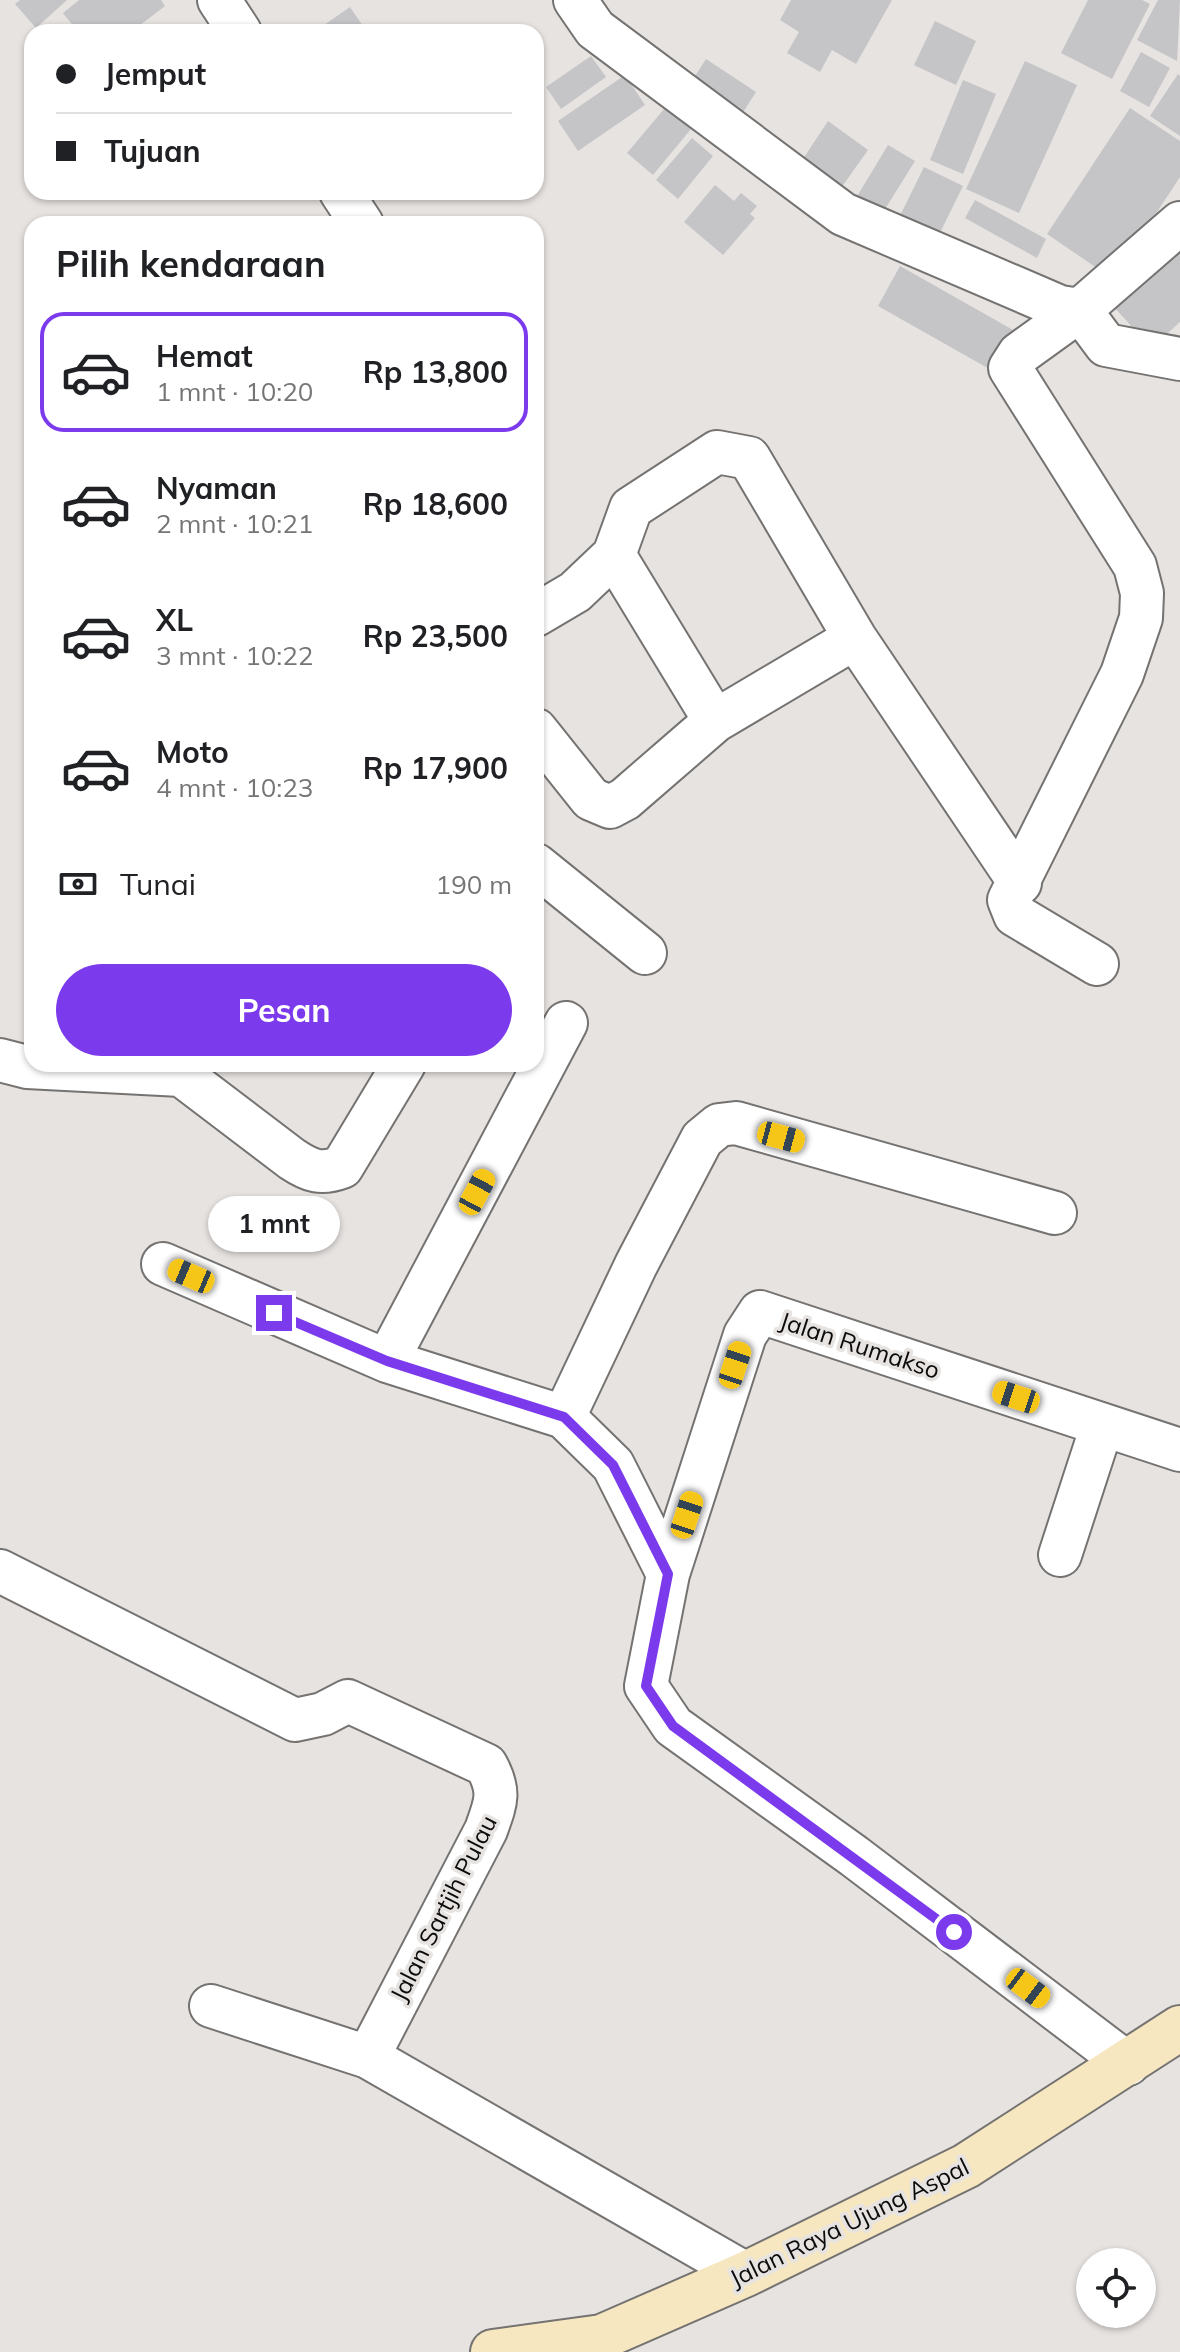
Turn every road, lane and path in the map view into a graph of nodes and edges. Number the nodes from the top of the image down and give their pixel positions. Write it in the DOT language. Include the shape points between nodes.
graph roads {
  1 [pos="219,0"];
  2 [pos="575,0"];
  3 [pos="235,24"];
  4 [pos="1180,223"];
  5 [pos="1080,310"];
  6 [pos="1180,359"];
  7 [pos="614,555"];
  8 [pos="544,610"];
  9 [pos="855,638"];
  10 [pos="715,721"];
  11 [pos="544,740"];
  12 [pos="544,871"];
  13 [pos="1020,883"];
  14 [pos="645,953"];
  15 [pos="1097,964"];
  16 [pos="566,1023"];
  17 [pos="544,1065"];
  18 [pos="177,1072"];
  19 [pos="399,1072"];
  20 [pos="540,1072"];
  21 [pos="1055,1213"];
  22 [pos="163,1264"];
  23 [pos="387,1361"];
  24 [pos="564,1417"];
  25 [pos="1102,1426"];
  26 [pos="1180,1450"];
  27 [pos="1060,1555"];
  28 [pos="0,1571"];
  29 [pos="668,1574"];
  30 [pos="211,2006"];
  31 [pos="1180,2028"];
  32 [pos="368,2057"];
  33 [pos="1128,2064"];
  34 [pos="746,2274"];
  35 [pos="608,2344"];
  36 [pos="493,2352"];
  1 -- 3 [label="street"];
  2 -- 5 [label="street" via="595,29 843,214 1060,307"];
  4 -- 5 [label="street"];
  5 -- 6 [label="street" via="1106,345"];
  5 -- 13 [label="street" via="1010,362 1011,376 1135,566 1141,618 1122,674"];
  7 -- 8 [label="street" via="575,592"];
  7 -- 9 [label="street" via="631,508 717,452 749,458"];
  7 -- 10 [label="street"];
  9 -- 10 [label="street"];
  9 -- 13 [label="street"];
  10 -- 11 [label="street" via="610,807 591,799"];
  12 -- 14 [label="street"];
  13 -- 15 [label="street" via="1009,900 1015,915"];
  16 -- 17 [label="street"];
  18 -- 19 [label="street" via="292,1159 311,1171 328,1172 342,1167"];
  20 -- 23 [label="street"];
  21 -- 24 [label="street" via="736,1123 719,1125 702,1139"];
  22 -- 23 [label="street"];
  23 -- 24 [label="street"];
  24 -- 29 [label="street" via="613,1465"];
  25 -- 26 [label="street, Jalan Rumakso"];
  25 -- 27 [label="street"];
  25 -- 29 [label="street, Jalan Rumakso" via="760,1312 745,1335"];
  28 -- 32 [label="street, Jalan Sartjih Pulau" via="295,1720 348,1701 486,1765 496,1784 496,1804 486,1830"];
  29 -- 33 [label="street" via="646,1686 673,1726"];
  30 -- 32 [label="street"];
  31 -- 33 [label="street, Jalan Raya Ujung Aspal"];
  32 -- 34 [label="street"];
  33 -- 34 [label="street, Jalan Raya Ujung Aspal" via="966,2166"];
  34 -- 35 [label="street, Jalan Raya Ujung Aspal"];
  35 -- 36 [label="street, Jalan Raya Ujung Aspal"];
}
